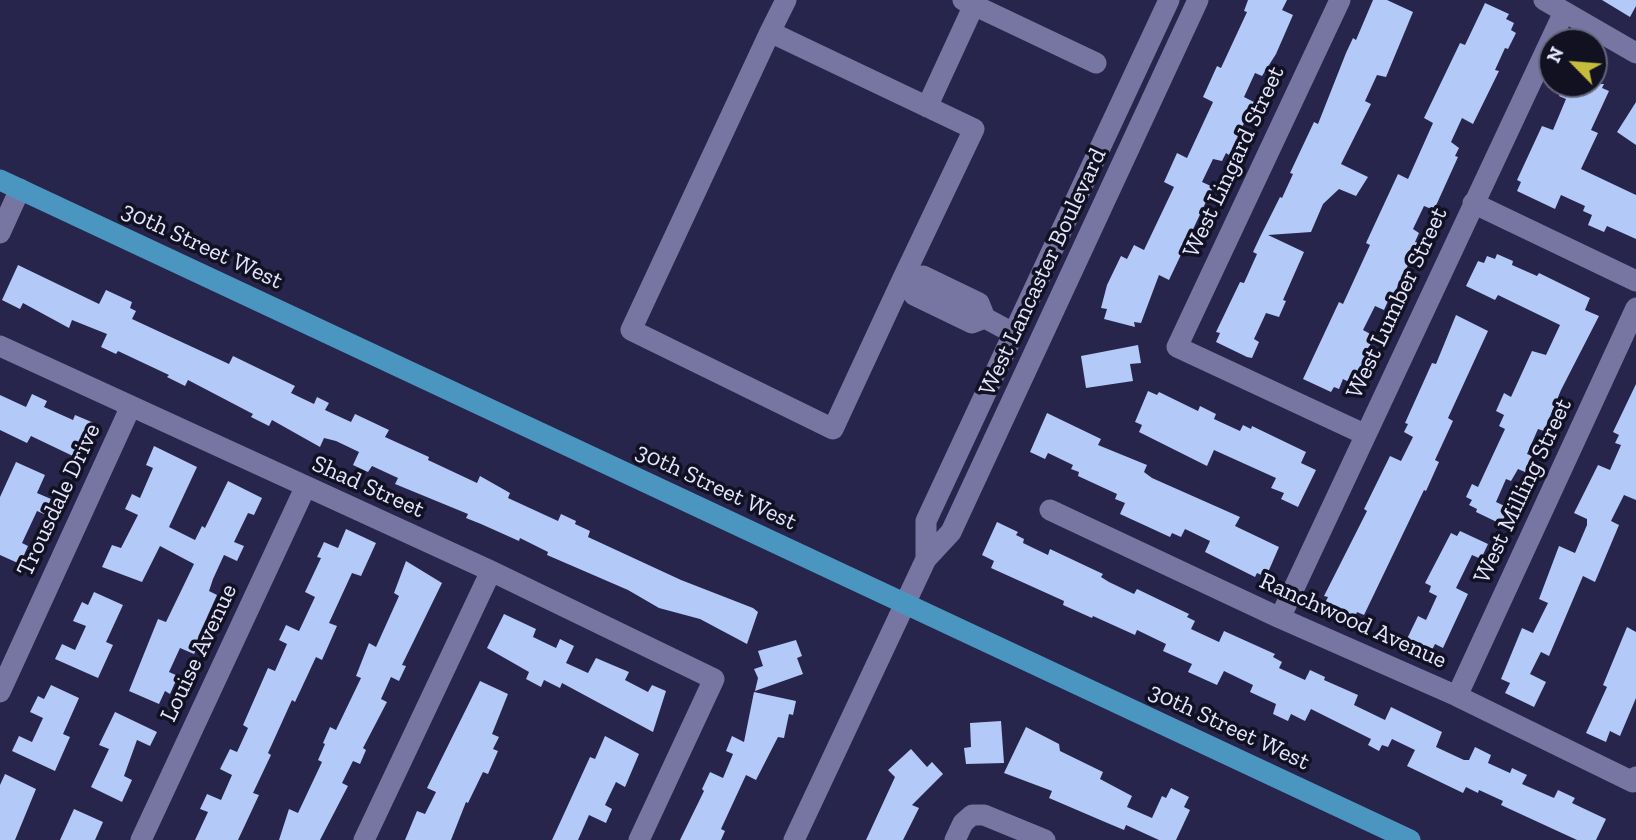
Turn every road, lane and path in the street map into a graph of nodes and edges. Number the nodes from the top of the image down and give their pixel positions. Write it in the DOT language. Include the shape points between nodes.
graph roads {
  1 [pos="786,0"];
  2 [pos="1169,0"];
  3 [pos="1198,0"];
  4 [pos="1340,0"];
  5 [pos="1544,0"];
  6 [pos="968,2"];
  7 [pos="1564,12"];
  8 [pos="770,32"];
  9 [pos="1636,53"];
  10 [pos="1096,63"];
  11 [pos="927,107"];
  12 [pos="0,180"];
  13 [pos="20,189"];
  14 [pos="1473,203"];
  15 [pos="0,233"];
  16 [pos="908,279"];
  17 [pos="1636,281"];
  18 [pos="1636,308"];
  19 [pos="1013,333"];
  20 [pos="0,346"];
  21 [pos="131,406"];
  22 [pos="1364,434"];
  23 [pos="305,488"];
  24 [pos="1050,510"];
  25 [pos="926,559"];
  26 [pos="491,571"];
  27 [pos="904,604"];
  28 [pos="1280,618"];
  29 [pos="0,692"];
  30 [pos="1457,696"];
  31 [pos="1635,779"];
  32 [pos="141,840"];
  33 [pos="364,840"];
  34 [pos="639,840"];
  35 [pos="794,840"];
  36 [pos="955,840"];
  37 [pos="1045,840"];
  38 [pos="1410,840"];
  1 -- 8 [label="street"];
  2 -- 19 [label="street, West Lancaster Boulevard"];
  3 -- 25 [label="street, West Lancaster Boulevard" via="951,532"];
  4 -- 22 [label="street, West Lingard Street" via="1177,347"];
  5 -- 7 [label="street"];
  6 -- 10 [label="street"];
  6 -- 11 [label="street"];
  7 -- 9 [label="street"];
  7 -- 14 [label="street, West Lumber Street"];
  8 -- 11 [label="street"];
  8 -- 16 [label="street" via="631,330 833,429"];
  11 -- 16 [label="street" via="974,129"];
  12 -- 13 [label="main road, 30th Street West"];
  13 -- 15 [label="street"];
  13 -- 27 [label="main road, 30th Street West"];
  14 -- 17 [label="street"];
  14 -- 22 [label="street, West Lumber Street"];
  16 -- 19 [label="street" via="923,276 979,303 985,318"];
  18 -- 30 [label="street, West Milling Street"];
  19 -- 25 [label="street, West Lancaster Boulevard" via="926,520"];
  20 -- 21 [label="street, Shad Street"];
  21 -- 23 [label="street, Shad Street"];
  21 -- 29 [label="street, Trousdale Drive"];
  22 -- 28 [label="street, West Lumber Street"];
  23 -- 26 [label="street, Shad Street"];
  23 -- 32 [label="street, Louise Avenue"];
  24 -- 28 [label="street, Ranchwood Avenue"];
  25 -- 27 [label="street, West Lancaster Boulevard"];
  26 -- 33 [label="street"];
  26 -- 34 [label="street, Shad Street" via="714,679"];
  27 -- 35 [label="street, West Lancaster Boulevard"];
  27 -- 38 [label="main road, 30th Street West"];
  28 -- 30 [label="street, Ranchwood Avenue"];
  30 -- 31 [label="street, Ranchwood Avenue"];
  36 -- 37 [label="street" via="963,822 972,815 984,815"];
}
